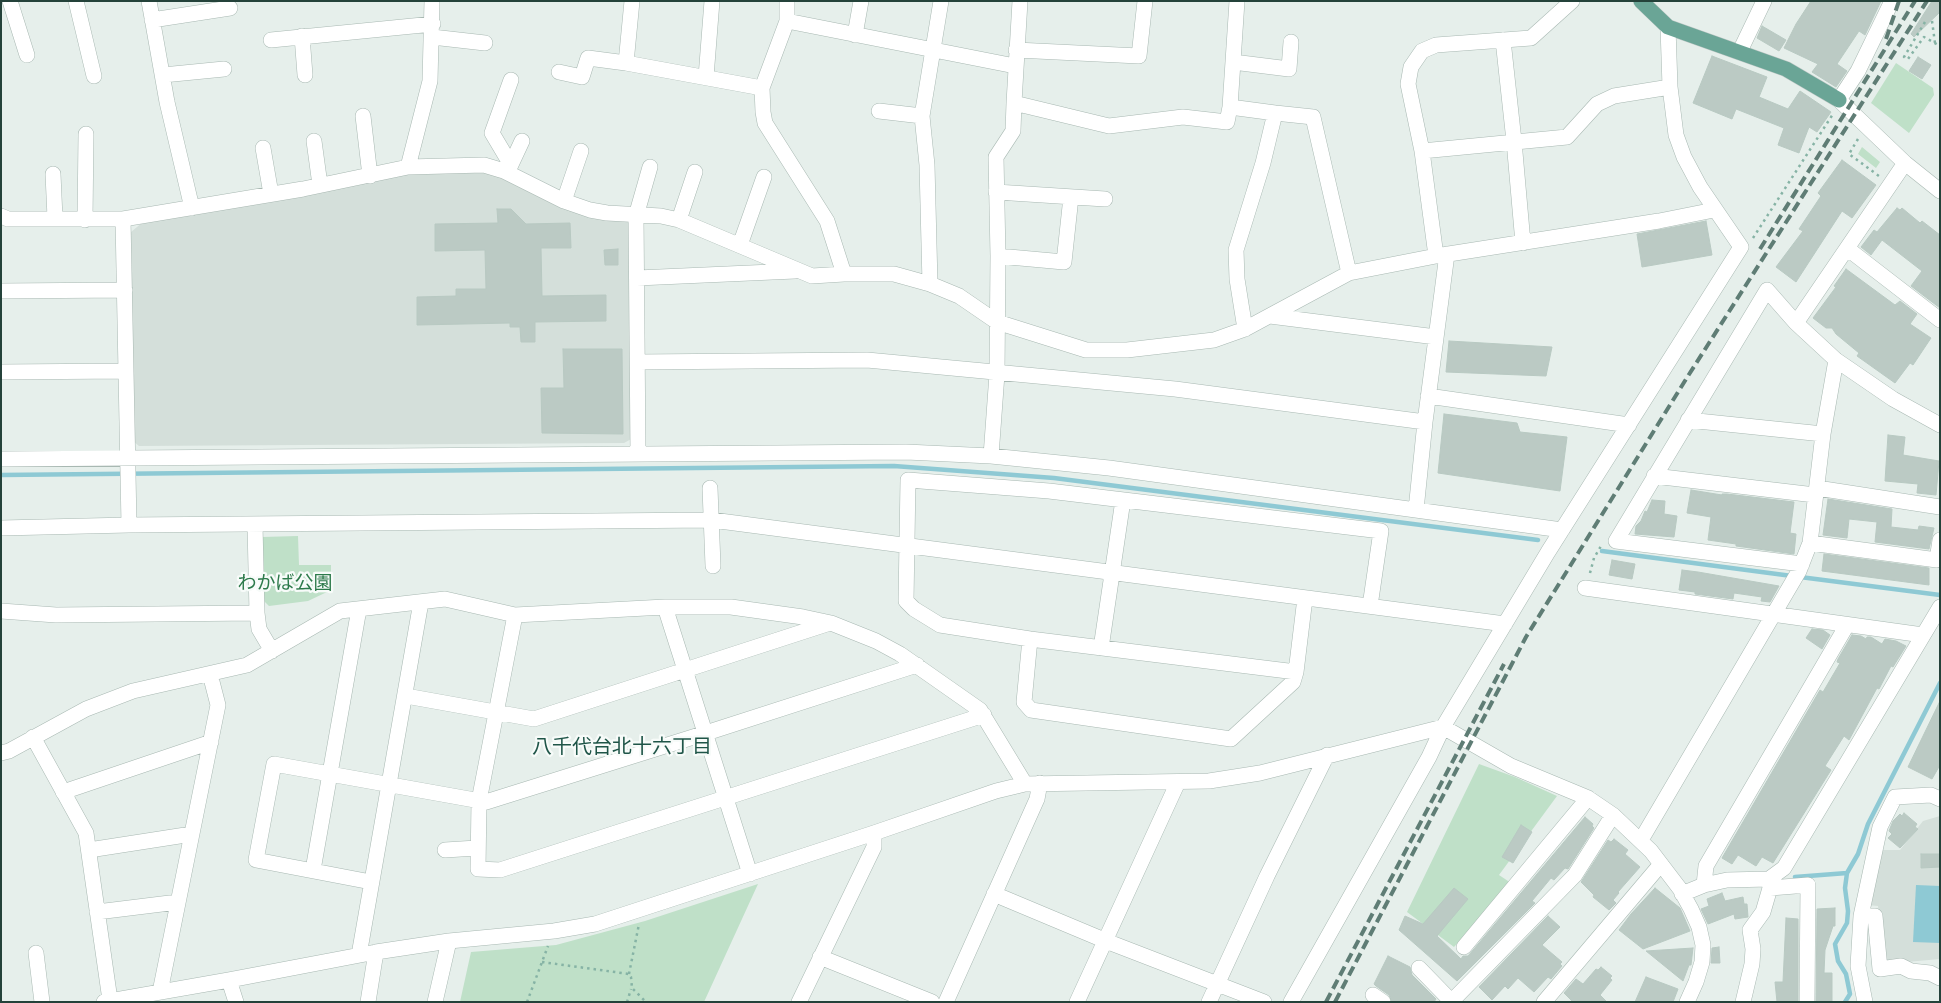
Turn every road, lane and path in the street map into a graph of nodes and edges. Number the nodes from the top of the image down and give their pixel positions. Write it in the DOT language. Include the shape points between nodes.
graph roads {
  1 [pos="10,1"];
  2 [pos="76,1"];
  3 [pos="149,1"];
  4 [pos="432,1"];
  5 [pos="632,1"];
  6 [pos="712,1"];
  7 [pos="787,1"];
  8 [pos="861,1"];
  9 [pos="941,1"];
  10 [pos="1020,1"];
  11 [pos="1145,1"];
  12 [pos="1237,1"];
  13 [pos="1572,1"];
  14 [pos="1641,1"];
  15 [pos="1764,1"];
  16 [pos="1892,1"];
  17 [pos="230,8"];
  18 [pos="152,20"];
  19 [pos="787,21"];
  20 [pos="1932,21"];
  21 [pos="1925,22"];
  22 [pos="1668,27"];
  23 [pos="433,30"];
  24 [pos="855,35"];
  25 [pos="302,36"];
  26 [pos="271,40"];
  27 [pos="1503,40"];
  28 [pos="1290,42"];
  29 [pos="1935,43"];
  30 [pos="485,44"];
  31 [pos="1940,46"];
  32 [pos="932,50"];
  33 [pos="1016,50"];
  34 [pos="1740,51"];
  35 [pos="27,55"];
  36 [pos="1233,62"];
  37 [pos="626,63"];
  38 [pos="1015,66"];
  39 [pos="224,69"];
  40 [pos="559,72"];
  41 [pos="163,75"];
  42 [pos="305,75"];
  43 [pos="94,76"];
  44 [pos="706,77"];
  45 [pos="511,80"];
  46 [pos="1670,87"];
  47 [pos="762,88"];
  48 [pos="1014,103"];
  49 [pos="1838,104"];
  50 [pos="1230,107"];
  51 [pos="879,111"];
  52 [pos="1275,113"];
  53 [pos="363,116"];
  54 [pos="922,116"];
  55 [pos="86,134"];
  56 [pos="1859,138"];
  57 [pos="314,141"];
  58 [pos="522,141"];
  59 [pos="1514,141"];
  60 [pos="263,148"];
  61 [pos="580,151"];
  62 [pos="1422,151"];
  63 [pos="1905,163"];
  64 [pos="408,167"];
  65 [pos="650,167"];
  66 [pos="509,168"];
  67 [pos="695,172"];
  68 [pos="53,174"];
  69 [pos="370,176"];
  70 [pos="1879,176"];
  71 [pos="764,177"];
  72 [pos="320,185"];
  73 [pos="1940,191"];
  74 [pos="996,192"];
  75 [pos="271,194"];
  76 [pos="1071,197"];
  77 [pos="1105,199"];
  78 [pos="564,201"];
  79 [pos="192,208"];
  80 [pos="1714,210"];
  81 [pos="1,216"];
  82 [pos="636,216"];
  83 [pos="55,218"];
  84 [pos="123,219"];
  85 [pos="85,220"];
  86 [pos="679,220"];
  87 [pos="1753,239"];
  88 [pos="1523,243"];
  89 [pos="740,245"];
  90 [pos="1848,249"];
  91 [pos="1441,255"];
  92 [pos="998,256"];
  93 [pos="799,270"];
  94 [pos="1349,273"];
  95 [pos="844,274"];
  96 [pos="637,278"];
  97 [pos="930,284"];
  98 [pos="125,290"];
  99 [pos="1,291"];
  100 [pos="1270,316"];
  101 [pos="1940,320"];
  102 [pos="997,322"];
  103 [pos="1796,323"];
  104 [pos="1245,329"];
  105 [pos="1436,336"];
  106 [pos="1836,360"];
  107 [pos="638,362"];
  108 [pos="126,371"];
  109 [pos="1,372"];
  110 [pos="997,374"];
  111 [pos="1428,396"];
  112 [pos="1688,420"];
  113 [pos="1425,422"];
  114 [pos="1629,425"];
  115 [pos="1940,425"];
  116 [pos="1823,434"];
  117 [pos="638,453"];
  118 [pos="991,456"];
  119 [pos="1,459"];
  120 [pos="128,460"];
  121 [pos="1654,476"];
  122 [pos="710,488"];
  123 [pos="1816,492"];
  124 [pos="1123,500"];
  125 [pos="1940,507"];
  126 [pos="1416,510"];
  127 [pos="712,520"];
  128 [pos="128,525"];
  129 [pos="255,525"];
  130 [pos="1,528"];
  131 [pos="1562,530"];
  132 [pos="1604,542"];
  133 [pos="1810,544"];
  134 [pos="1939,545"];
  135 [pos="907,546"];
  136 [pos="1594,558"];
  137 [pos="713,566"];
  138 [pos="1800,567"];
  139 [pos="1112,572"];
  140 [pos="1585,588"];
  141 [pos="1306,598"];
  142 [pos="421,602"];
  143 [pos="1370,606"];
  144 [pos="665,607"];
  145 [pos="1940,607"];
  146 [pos="359,609"];
  147 [pos="1,611"];
  148 [pos="257,613"];
  149 [pos="1773,614"];
  150 [pos="515,615"];
  151 [pos="831,623"];
  152 [pos="1505,624"];
  153 [pos="1847,624"];
  154 [pos="1923,635"];
  155 [pos="1030,639"];
  156 [pos="1102,648"];
  157 [pos="272,651"];
  158 [pos="917,665"];
  159 [pos="686,669"];
  160 [pos="1296,672"];
  161 [pos="210,674"];
  162 [pos="406,696"];
  163 [pos="496,712"];
  164 [pos="984,715"];
  165 [pos="1443,727"];
  166 [pos="706,733"];
  167 [pos="33,737"];
  168 [pos="211,742"];
  169 [pos="1,753"];
  170 [pos="1327,755"];
  171 [pos="331,774"];
  172 [pos="1178,782"];
  173 [pos="1032,784"];
  174 [pos="388,785"];
  175 [pos="63,792"];
  176 [pos="727,798"];
  177 [pos="1588,798"];
  178 [pos="1940,799"];
  179 [pos="479,801"];
  180 [pos="1613,815"];
  181 [pos="874,833"];
  182 [pos="192,834"];
  183 [pos="1641,840"];
  184 [pos="477,848"];
  185 [pos="89,850"];
  186 [pos="445,850"];
  187 [pos="1661,864"];
  188 [pos="313,870"];
  189 [pos="750,874"];
  190 [pos="371,882"];
  191 [pos="1770,883"];
  192 [pos="1704,885"];
  193 [pos="994,894"];
  194 [pos="1682,894"];
  195 [pos="178,902"];
  196 [pos="97,912"];
  197 [pos="1861,916"];
  198 [pos="640,918"];
  199 [pos="550,940"];
  200 [pos="449,941"];
  201 [pos="1106,941"];
  202 [pos="1464,947"];
  203 [pos="376,952"];
  204 [pos="36,953"];
  205 [pos="359,955"];
  206 [pos="820,957"];
  207 [pos="542,962"];
  208 [pos="1419,968"];
  209 [pos="630,974"];
  210 [pos="1940,978"];
  211 [pos="229,980"];
  212 [pos="1218,984"];
  213 [pos="632,988"];
  214 [pos="155,996"];
  215 [pos="107,1001"];
  216 [pos="42,1002"];
  217 [pos="236,1002"];
  218 [pos="368,1002"];
  219 [pos="435,1002"];
  220 [pos="527,1002"];
  221 [pos="627,1002"];
  222 [pos="646,1002"];
  223 [pos="799,1002"];
  224 [pos="932,1002"];
  225 [pos="946,1002"];
  226 [pos="1077,1002"];
  227 [pos="1209,1002"];
  228 [pos="1264,1002"];
  229 [pos="1291,1002"];
  230 [pos="1451,1002"];
  231 [pos="1544,1002"];
  232 [pos="1687,1002"];
  233 [pos="1743,1002"];
  234 [pos="1807,1002"];
  235 [pos="1865,1002"];
  1 -- 35 [label="street"];
  2 -- 43 [label="street"];
  3 -- 18 [label="street"];
  4 -- 23 [label="street"];
  5 -- 37 [label="street"];
  6 -- 44 [label="street"];
  7 -- 19 [label="street"];
  8 -- 24 [label="street"];
  9 -- 32 [label="street"];
  10 -- 33 [label="street"];
  11 -- 33 [label="street" via="1139,56"];
  12 -- 36 [label="street"];
  13 -- 27 [label="street" via="1531,38"];
  14 -- 22 [label="main road"];
  15 -- 34 [label="street"];
  16 -- 49 [label="street"];
  17 -- 18 [label="street"];
  18 -- 41 [label="street"];
  19 -- 24 [label="street"];
  19 -- 47 [label="street"];
  20 -- 29 [label="path"];
  21 -- 29 [label="path" via="1904,56 1908,59 1924,37"];
  22 -- 34 [label="main road"];
  22 -- 46 [label="street"];
  23 -- 25 [label="street"];
  23 -- 30 [label="street"];
  23 -- 64 [label="street" via="430,81"];
  24 -- 32 [label="street"];
  25 -- 26 [label="street"];
  25 -- 42 [label="street"];
  27 -- 59 [label="street"];
  27 -- 62 [label="street" via="1436,45 1422,51 1411,67 1408,84"];
  28 -- 36 [label="street" via="1289,69"];
  29 -- 31 [label="path"];
  32 -- 38 [label="street"];
  32 -- 54 [label="street"];
  33 -- 38 [label="street"];
  34 -- 49 [label="main road" via="1794,73"];
  36 -- 50 [label="street"];
  37 -- 40 [label="street" via="588,58 582,77"];
  37 -- 44 [label="street"];
  38 -- 48 [label="street"];
  39 -- 41 [label="street"];
  41 -- 79 [label="street"];
  44 -- 47 [label="street"];
  45 -- 66 [label="street" via="492,133"];
  46 -- 59 [label="street" via="1614,96 1597,104 1567,136"];
  46 -- 80 [label="street" via="1676,135 1684,157"];
  47 -- 95 [label="street" via="765,123 827,221"];
  48 -- 50 [label="street" via="1109,126 1184,117 1227,122"];
  48 -- 74 [label="street" via="1013,131 996,157"];
  49 -- 63 [label="street"];
  49 -- 87 [label="path"];
  50 -- 52 [label="street"];
  51 -- 54 [label="street"];
  52 -- 94 [label="street" via="1313,118"];
  52 -- 104 [label="street" via="1236,250"];
  53 -- 69 [label="street"];
  54 -- 97 [label="street" via="927,165"];
  55 -- 85 [label="street"];
  56 -- 70 [label="path" via="1849,154"];
  57 -- 72 [label="street"];
  58 -- 66 [label="street"];
  59 -- 62 [label="street"];
  59 -- 88 [label="street"];
  60 -- 75 [label="street"];
  61 -- 78 [label="street"];
  62 -- 91 [label="street"];
  63 -- 73 [label="street"];
  63 -- 90 [label="street"];
  64 -- 66 [label="street" via="484,165"];
  64 -- 69 [label="street"];
  65 -- 82 [label="street"];
  66 -- 78 [label="street"];
  67 -- 86 [label="street"];
  68 -- 83 [label="street"];
  69 -- 72 [label="street"];
  71 -- 89 [label="street"];
  72 -- 75 [label="street"];
  74 -- 76 [label="street"];
  74 -- 92 [label="street"];
  75 -- 79 [label="street"];
  76 -- 77 [label="street"];
  76 -- 92 [label="street" via="1064,262"];
  78 -- 82 [label="street" via="590,210"];
  79 -- 84 [label="street"];
  80 -- 88 [label="street"];
  80 -- 114 [label="street" via="1741,247"];
  81 -- 83 [label="street" via="8,219"];
  82 -- 86 [label="street"];
  82 -- 96 [label="street"];
  83 -- 85 [label="street"];
  84 -- 85 [label="street"];
  84 -- 98 [label="street"];
  86 -- 89 [label="street"];
  88 -- 91 [label="street"];
  89 -- 93 [label="street"];
  90 -- 101 [label="street"];
  90 -- 103 [label="street"];
  91 -- 94 [label="street"];
  91 -- 105 [label="street"];
  92 -- 102 [label="street"];
  93 -- 95 [label="street" via="812,276"];
  93 -- 96 [label="street"];
  94 -- 100 [label="street"];
  95 -- 97 [label="street" via="894,274"];
  96 -- 107 [label="street"];
  97 -- 102 [label="street" via="959,296"];
  98 -- 99 [label="street"];
  98 -- 108 [label="street"];
  100 -- 104 [label="street"];
  100 -- 105 [label="street"];
  102 -- 104 [label="street" via="1086,350 1126,350 1214,340"];
  102 -- 110 [label="street"];
  103 -- 106 [label="street"];
  103 -- 112 [label="street" via="1767,290"];
  105 -- 111 [label="street"];
  106 -- 115 [label="street" via="1893,399"];
  106 -- 116 [label="street"];
  107 -- 110 [label="street" via="867,360"];
  107 -- 117 [label="street"];
  108 -- 109 [label="street"];
  108 -- 120 [label="street"];
  110 -- 113 [label="street" via="1175,389"];
  110 -- 118 [label="street"];
  111 -- 113 [label="street"];
  111 -- 114 [label="street"];
  112 -- 116 [label="street"];
  112 -- 121 [label="street"];
  113 -- 126 [label="street"];
  114 -- 131 [label="street"];
  116 -- 123 [label="street"];
  117 -- 118 [label="street" via="906,452"];
  117 -- 120 [label="street"];
  118 -- 126 [label="street" via="1108,468"];
  119 -- 120 [label="street"];
  120 -- 128 [label="street"];
  121 -- 123 [label="street"];
  121 -- 138 [label="street" via="1616,541"];
  122 -- 127 [label="street"];
  123 -- 125 [label="street"];
  123 -- 133 [label="street"];
  124 -- 135 [label="street" via="908,480"];
  124 -- 139 [label="street"];
  124 -- 143 [label="street" via="1381,531"];
  126 -- 131 [label="street"];
  127 -- 129 [label="street"];
  127 -- 135 [label="street"];
  127 -- 137 [label="street"];
  128 -- 129 [label="street"];
  128 -- 130 [label="street"];
  129 -- 148 [label="street"];
  131 -- 152 [label="street"];
  132 -- 136 [label="path"];
  133 -- 134 [label="street" via="1937,560"];
  133 -- 138 [label="street"];
  135 -- 139 [label="street"];
  135 -- 155 [label="street" via="906,601 914,608 940,625"];
  138 -- 149 [label="street"];
  139 -- 141 [label="street"];
  139 -- 156 [label="street"];
  140 -- 149 [label="street"];
  141 -- 143 [label="street"];
  141 -- 160 [label="street"];
  142 -- 146 [label="street"];
  142 -- 150 [label="street" via="444,599"];
  142 -- 162 [label="street"];
  143 -- 152 [label="street"];
  144 -- 150 [label="street"];
  144 -- 151 [label="street" via="748,609"];
  144 -- 159 [label="street"];
  145 -- 154 [label="street"];
  146 -- 157 [label="street" via="340,611"];
  146 -- 171 [label="street"];
  147 -- 148 [label="street" via="56,615"];
  148 -- 157 [label="street" via="259,629"];
  149 -- 153 [label="street"];
  149 -- 183 [label="street"];
  150 -- 163 [label="street"];
  151 -- 158 [label="street" via="876,641"];
  151 -- 159 [label="street"];
  152 -- 165 [label="street"];
  153 -- 154 [label="street"];
  153 -- 192 [label="street" via="1706,866"];
  154 -- 191 [label="street" via="1784,868"];
  155 -- 156 [label="street"];
  155 -- 160 [label="street" via="1024,702 1031,710 1230,739 1293,682"];
  156 -- 160 [label="street"];
  157 -- 161 [label="street" via="247,665"];
  158 -- 164 [label="street"];
  158 -- 166 [label="street"];
  159 -- 163 [label="street" via="534,719"];
  159 -- 166 [label="street"];
  161 -- 167 [label="street" via="133,691 86,709"];
  161 -- 168 [label="street" via="218,705"];
  162 -- 163 [label="street"];
  162 -- 174 [label="street"];
  163 -- 179 [label="street"];
  164 -- 173 [label="street"];
  164 -- 176 [label="street"];
  165 -- 170 [label="street"];
  165 -- 177 [label="street" via="1511,766"];
  165 -- 229 [label="street"];
  166 -- 176 [label="street"];
  166 -- 179 [label="street" via="486,802"];
  167 -- 169 [label="street" via="9,752"];
  167 -- 175 [label="street"];
  168 -- 175 [label="street"];
  168 -- 182 [label="street"];
  170 -- 172 [label="street" via="1260,772 1208,781"];
  170 -- 212 [label="street"];
  171 -- 174 [label="street"];
  171 -- 188 [label="street"];
  171 -- 188 [label="street" via="274,764 257,850 256,860"];
  172 -- 173 [label="street"];
  172 -- 201 [label="street"];
  173 -- 181 [label="street" via="996,791"];
  173 -- 193 [label="street" via="1037,799"];
  174 -- 179 [label="street"];
  174 -- 190 [label="street"];
  175 -- 185 [label="street" via="86,833"];
  176 -- 184 [label="street" via="500,870 478,869"];
  176 -- 189 [label="street"];
  177 -- 180 [label="street"];
  177 -- 202 [label="street"];
  178 -- 197 [label="street" via="1931,795 1895,797 1880,827"];
  179 -- 184 [label="street"];
  180 -- 183 [label="street"];
  180 -- 230 [label="street" via="1575,874"];
  181 -- 189 [label="street"];
  181 -- 206 [label="street" via="874,847"];
  182 -- 185 [label="street"];
  182 -- 195 [label="street"];
  183 -- 187 [label="street"];
  184 -- 186 [label="street"];
  185 -- 196 [label="street"];
  187 -- 194 [label="street"];
  187 -- 231 [label="street"];
  188 -- 190 [label="street"];
  189 -- 200 [label="street" via="595,924"];
  190 -- 205 [label="street"];
  191 -- 192 [label="street" via="1748,878"];
  191 -- 233 [label="street" via="1763,912 1750,930 1752,964"];
  191 -- 234 [label="street" via="1808,885"];
  192 -- 194 [label="street"];
  193 -- 201 [label="street"];
  193 -- 225 [label="street"];
  194 -- 232 [label="street" via="1700,927 1703,945 1702,962"];
  195 -- 196 [label="street"];
  195 -- 214 [label="street"];
  196 -- 215 [label="street"];
  197 -- 210 [label="street" via="1875,916 1880,969 1901,966"];
  197 -- 235 [label="street" via="1858,966"];
  198 -- 209 [label="path"];
  199 -- 207 [label="path"];
  200 -- 203 [label="street"];
  200 -- 219 [label="street"];
  201 -- 212 [label="street"];
  201 -- 226 [label="street"];
  203 -- 205 [label="street"];
  203 -- 218 [label="street"];
  204 -- 216 [label="street"];
  205 -- 211 [label="street"];
  206 -- 223 [label="street"];
  206 -- 224 [label="street"];
  207 -- 209 [label="path"];
  207 -- 220 [label="path"];
  208 -- 230 [label="street"];
  209 -- 213 [label="path"];
  211 -- 214 [label="street"];
  211 -- 217 [label="street"];
  212 -- 227 [label="street"];
  212 -- 228 [label="street"];
  213 -- 221 [label="path"];
  213 -- 222 [label="path"];
  214 -- 215 [label="street"];
}
